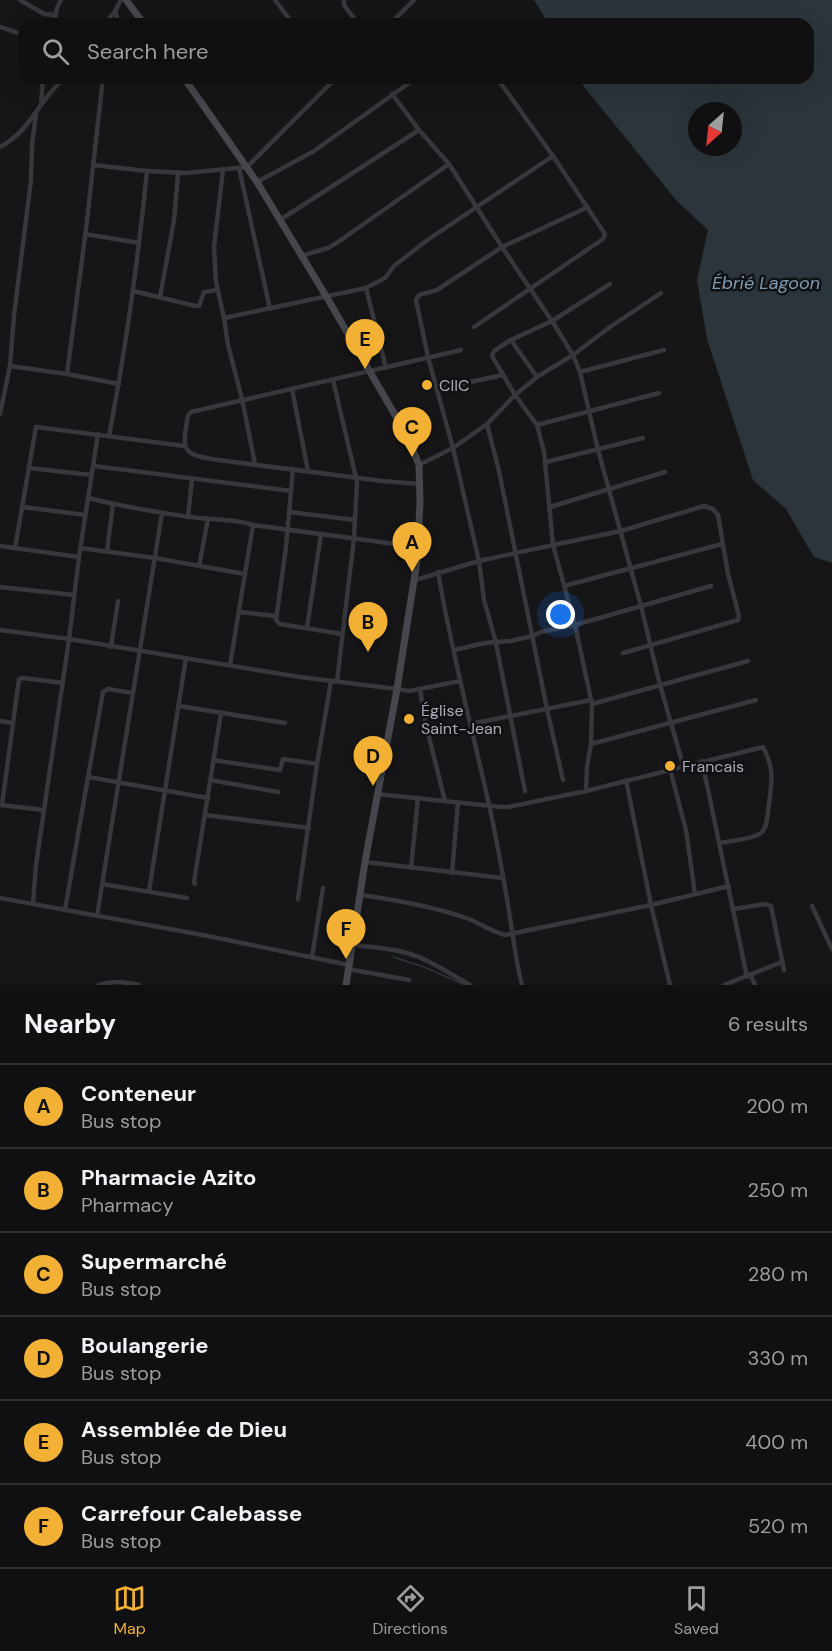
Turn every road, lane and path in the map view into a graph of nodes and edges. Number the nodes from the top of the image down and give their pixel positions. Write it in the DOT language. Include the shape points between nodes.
graph roads {
  1 [pos="20,0"];
  2 [pos="61,0"];
  3 [pos="121,0"];
  4 [pos="126,0"];
  5 [pos="275,0"];
  6 [pos="344,0"];
  7 [pos="414,0"];
  8 [pos="116,11"];
  9 [pos="55,15"];
  10 [pos="55,18"];
  11 [pos="110,18"];
  12 [pos="117,18"];
  13 [pos="140,18"];
  14 [pos="288,18"];
  15 [pos="354,18"];
  16 [pos="396,18"];
  17 [pos="0,27"];
  18 [pos="18,33"];
  19 [pos="43,84"];
  20 [pos="58,84"];
  21 [pos="102,84"];
  22 [pos="188,84"];
  23 [pos="329,84"];
  24 [pos="407,84"];
  25 [pos="500,84"];
  26 [pos="392,94"];
  27 [pos="41,105"];
  28 [pos="36,114"];
  29 [pos="419,130"];
  30 [pos="0,147"];
  31 [pos="553,156"];
  32 [pos="449,164"];
  33 [pos="93,165"];
  34 [pos="243,167"];
  35 [pos="224,170"];
  36 [pos="147,171"];
  37 [pos="178,174"];
  38 [pos="257,182"];
  39 [pos="477,207"];
  40 [pos="588,207"];
  41 [pos="280,220"];
  42 [pos="85,234"];
  43 [pos="140,243"];
  44 [pos="502,248"];
  45 [pos="301,256"];
  46 [pos="610,284"];
  47 [pos="366,288"];
  48 [pos="530,288"];
  49 [pos="217,290"];
  50 [pos="133,291"];
  51 [pos="661,293"];
  52 [pos="326,296"];
  53 [pos="160,297"];
  54 [pos="270,309"];
  55 [pos="224,318"];
  56 [pos="552,321"];
  57 [pos="474,327"];
  58 [pos="511,340"];
  59 [pos="461,350"];
  60 [pos="664,350"];
  61 [pos="573,355"];
  62 [pos="428,357"];
  63 [pos="10,366"];
  64 [pos="386,368"];
  65 [pos="370,371"];
  66 [pos="580,372"];
  67 [pos="67,374"];
  68 [pos="503,375"];
  69 [pos="537,377"];
  70 [pos="333,380"];
  71 [pos="119,384"];
  72 [pos="292,389"];
  73 [pos="437,389"];
  74 [pos="659,393"];
  75 [pos="2,395"];
  76 [pos="515,395"];
  77 [pos="242,399"];
  78 [pos="589,412"];
  79 [pos="0,414"];
  80 [pos="487,424"];
  81 [pos="537,424"];
  82 [pos="98,434"];
  83 [pos="109,436"];
  84 [pos="643,438"];
  85 [pos="185,446"];
  86 [pos="453,448"];
  87 [pos="598,450"];
  88 [pos="546,462"];
  89 [pos="255,464"];
  90 [pos="419,465"];
  91 [pos="94,466"];
  92 [pos="29,468"];
  93 [pos="293,469"];
  94 [pos="308,471"];
  95 [pos="665,472"];
  96 [pos="92,475"];
  97 [pos="357,477"];
  98 [pos="192,479"];
  99 [pos="420,483"];
  100 [pos="610,489"];
  101 [pos="291,491"];
  102 [pos="88,498"];
  103 [pos="113,504"];
  104 [pos="23,507"];
  105 [pos="550,507"];
  106 [pos="289,512"];
  107 [pos="162,513"];
  108 [pos="85,515"];
  109 [pos="189,517"];
  110 [pos="208,519"];
  111 [pos="355,520"];
  112 [pos="253,525"];
  113 [pos="287,529"];
  114 [pos="621,531"];
  115 [pos="321,534"];
  116 [pos="354,538"];
  117 [pos="553,544"];
  118 [pos="722,544"];
  119 [pos="0,546"];
  120 [pos="418,547"];
  121 [pos="15,548"];
  122 [pos="80,548"];
  123 [pos="107,551"];
  124 [pos="515,553"];
  125 [pos="79,557"];
  126 [pos="155,558"];
  127 [pos="479,561"];
  128 [pos="199,566"];
  129 [pos="631,568"];
  130 [pos="438,572"];
  131 [pos="245,574"];
  132 [pos="415,579"];
  133 [pos="564,586"];
  134 [pos="711,586"];
  135 [pos="0,587"];
  136 [pos="74,595"];
  137 [pos="118,601"];
  138 [pos="641,606"];
  139 [pos="239,612"];
  140 [pos="276,616"];
  141 [pos="575,625"];
  142 [pos="307,628"];
  143 [pos="0,630"];
  144 [pos="342,634"];
  145 [pos="532,636"];
  146 [pos="69,639"];
  147 [pos="496,643"];
  148 [pos="651,645"];
  149 [pos="111,646"];
  150 [pos="454,650"];
  151 [pos="140,651"];
  152 [pos="623,652"];
  153 [pos="186,658"];
  154 [pos="748,661"];
  155 [pos="230,666"];
  156 [pos="334,681"];
  157 [pos="460,681"];
  158 [pos="63,682"];
  159 [pos="660,685"];
  160 [pos="420,688"];
  161 [pos="397,689"];
  162 [pos="133,693"];
  163 [pos="756,700"];
  164 [pos="591,702"];
  165 [pos="179,706"];
  166 [pos="547,709"];
  167 [pos="220,713"];
  168 [pos="509,716"];
  169 [pos="0,721"];
  170 [pos="671,722"];
  171 [pos="13,723"];
  172 [pos="285,723"];
  173 [pos="470,724"];
  174 [pos="591,744"];
  175 [pos="213,760"];
  176 [pos="702,761"];
  177 [pos="317,764"];
  178 [pos="683,765"];
  179 [pos="670,769"];
  180 [pos="88,777"];
  181 [pos="210,780"];
  182 [pos="563,780"];
  183 [pos="626,780"];
  184 [pos="118,782"];
  185 [pos="164,790"];
  186 [pos="586,790"];
  187 [pos="525,791"];
  188 [pos="278,792"];
  189 [pos="377,794"];
  190 [pos="208,798"];
  191 [pos="418,798"];
  192 [pos="445,801"];
  193 [pos="458,802"];
  194 [pos="1,805"];
  195 [pos="489,806"];
  196 [pos="44,810"];
  197 [pos="205,815"];
  198 [pos="309,828"];
  199 [pos="720,843"];
  200 [pos="365,862"];
  201 [pos="411,868"];
  202 [pos="452,873"];
  203 [pos="503,878"];
  204 [pos="102,884"];
  205 [pos="195,884"];
  206 [pos="729,886"];
  207 [pos="323,888"];
  208 [pos="149,891"];
  209 [pos="695,894"];
  210 [pos="360,895"];
  211 [pos="0,898"];
  212 [pos="187,898"];
  213 [pos="298,899"];
  214 [pos="33,903"];
  215 [pos="651,905"];
  216 [pos="812,906"];
  217 [pos="733,909"];
  218 [pos="65,910"];
  219 [pos="97,916"];
  220 [pos="513,934"];
  221 [pos="352,945"];
  222 [pos="832,949"];
  223 [pos="312,957"];
  224 [pos="782,962"];
  225 [pos="349,967"];
  226 [pos="784,970"];
  227 [pos="749,976"];
  228 [pos="409,980"];
  229 [pos="112,983"];
  230 [pos="99,985"];
  231 [pos="139,985"];
  232 [pos="346,985"];
  233 [pos="470,985"];
  234 [pos="522,985"];
  235 [pos="670,985"];
  236 [pos="724,985"];
  237 [pos="755,985"];
  1 -- 9 [label="street" via="44,14"];
  2 -- 9 [label="street"];
  3 -- 8 [label="street"];
  4 -- 13 [label="street"];
  5 -- 14 [label="street"];
  6 -- 15 [label="street"];
  7 -- 16 [label="street"];
  8 -- 11 [label="street"];
  8 -- 12 [label="street"];
  9 -- 10 [label="street"];
  17 -- 18 [label="street"];
  19 -- 27 [label="street"];
  20 -- 27 [label="street"];
  21 -- 33 [label="street"];
  22 -- 34 [label="street"];
  23 -- 34 [label="street"];
  24 -- 26 [label="street"];
  25 -- 31 [label="street"];
  26 -- 29 [label="street"];
  26 -- 38 [label="street" via="314,151"];
  27 -- 28 [label="street"];
  28 -- 30 [label="street"];
  28 -- 63 [label="street"];
  29 -- 32 [label="street"];
  29 -- 41 [label="street"];
  31 -- 39 [label="street"];
  31 -- 40 [label="street"];
  32 -- 39 [label="street"];
  32 -- 45 [label="street" via="338,242"];
  33 -- 36 [label="street"];
  33 -- 42 [label="street"];
  34 -- 35 [label="street"];
  34 -- 38 [label="street"];
  34 -- 54 [label="street"];
  35 -- 37 [label="street"];
  35 -- 49 [label="street" via="214,247"];
  36 -- 37 [label="street"];
  36 -- 43 [label="street"];
  37 -- 53 [label="street"];
  38 -- 41 [label="street"];
  39 -- 44 [label="street"];
  39 -- 47 [label="street" via="400,260 385,278"];
  40 -- 44 [label="street"];
  40 -- 48 [label="street" via="605,234 603,239"];
  41 -- 45 [label="street"];
  42 -- 43 [label="street"];
  42 -- 67 [label="street"];
  43 -- 50 [label="street"];
  44 -- 48 [label="street"];
  44 -- 62 [label="street" via="441,288 416,297"];
  45 -- 52 [label="street"];
  46 -- 56 [label="street"];
  47 -- 52 [label="street"];
  47 -- 64 [label="street"];
  48 -- 56 [label="street"];
  48 -- 57 [label="street"];
  49 -- 53 [label="street" via="204,292 199,306"];
  49 -- 55 [label="street"];
  50 -- 53 [label="street"];
  50 -- 71 [label="street"];
  51 -- 61 [label="street"];
  52 -- 54 [label="street"];
  52 -- 65 [label="street"];
  54 -- 55 [label="street"];
  55 -- 77 [label="street"];
  56 -- 58 [label="street"];
  56 -- 61 [label="street"];
  58 -- 68 [label="street" via="492,354"];
  58 -- 69 [label="street"];
  59 -- 62 [label="street"];
  60 -- 66 [label="street"];
  61 -- 66 [label="street"];
  61 -- 69 [label="street"];
  62 -- 64 [label="street"];
  62 -- 73 [label="street"];
  63 -- 67 [label="street"];
  63 -- 75 [label="street"];
  64 -- 65 [label="street"];
  65 -- 70 [label="street"];
  65 -- 90 [label="street" via="409,439"];
  66 -- 78 [label="street"];
  67 -- 71 [label="street"];
  68 -- 73 [label="street"];
  68 -- 76 [label="street"];
  69 -- 76 [label="street"];
  70 -- 72 [label="street"];
  70 -- 97 [label="street"];
  71 -- 83 [label="street"];
  72 -- 77 [label="street"];
  72 -- 94 [label="street"];
  73 -- 86 [label="street"];
  74 -- 78 [label="street"];
  75 -- 79 [label="street"];
  76 -- 80 [label="street"];
  76 -- 81 [label="street"];
  77 -- 85 [label="street" via="191,412"];
  77 -- 89 [label="street"];
  78 -- 81 [label="street"];
  78 -- 87 [label="street"];
  80 -- 86 [label="street"];
  80 -- 124 [label="street"];
  81 -- 88 [label="street"];
  82 -- 83 [label="street"];
  82 -- 91 [label="street"];
  82 -- 92 [label="street" via="36,427"];
  83 -- 85 [label="street"];
  84 -- 87 [label="street"];
  85 -- 89 [label="street" via="201,457"];
  86 -- 90 [label="street"];
  86 -- 127 [label="street"];
  87 -- 88 [label="street"];
  87 -- 100 [label="street"];
  88 -- 105 [label="street"];
  89 -- 93 [label="street"];
  90 -- 99 [label="street"];
  91 -- 96 [label="street"];
  91 -- 98 [label="street"];
  92 -- 96 [label="street"];
  92 -- 104 [label="street"];
  93 -- 94 [label="street"];
  93 -- 101 [label="street"];
  94 -- 97 [label="street"];
  95 -- 100 [label="street"];
  96 -- 102 [label="street"];
  97 -- 99 [label="street"];
  97 -- 111 [label="street"];
  98 -- 101 [label="street"];
  98 -- 109 [label="street"];
  99 -- 120 [label="street"];
  100 -- 105 [label="street"];
  100 -- 114 [label="street"];
  101 -- 106 [label="street"];
  102 -- 103 [label="street"];
  102 -- 108 [label="street"];
  103 -- 107 [label="street"];
  103 -- 123 [label="street"];
  104 -- 108 [label="street"];
  104 -- 121 [label="street"];
  105 -- 117 [label="street"];
  106 -- 111 [label="street"];
  106 -- 113 [label="street"];
  107 -- 109 [label="street"];
  107 -- 126 [label="street"];
  108 -- 122 [label="street"];
  109 -- 110 [label="street"];
  110 -- 112 [label="street"];
  110 -- 128 [label="street"];
  111 -- 116 [label="street"];
  112 -- 113 [label="street"];
  112 -- 131 [label="street"];
  113 -- 115 [label="street"];
  113 -- 140 [label="street"];
  114 -- 117 [label="street"];
  114 -- 118 [label="street" via="704,506 718,515"];
  114 -- 129 [label="street"];
  115 -- 116 [label="street"];
  115 -- 142 [label="street"];
  116 -- 120 [label="street"];
  116 -- 144 [label="street"];
  117 -- 124 [label="street"];
  117 -- 133 [label="street"];
  118 -- 129 [label="street"];
  118 -- 148 [label="street" via="738,620"];
  119 -- 121 [label="street"];
  120 -- 132 [label="street"];
  121 -- 125 [label="street"];
  122 -- 123 [label="street"];
  122 -- 125 [label="street"];
  123 -- 126 [label="street"];
  124 -- 127 [label="street"];
  124 -- 145 [label="street"];
  125 -- 136 [label="street"];
  126 -- 128 [label="street"];
  126 -- 151 [label="street"];
  127 -- 130 [label="street"];
  127 -- 147 [label="street" via="484,600"];
  128 -- 131 [label="street"];
  129 -- 133 [label="street"];
  129 -- 138 [label="street"];
  130 -- 132 [label="street"];
  130 -- 150 [label="street"];
  131 -- 139 [label="street"];
  132 -- 161 [label="street"];
  133 -- 141 [label="street"];
  134 -- 138 [label="street"];
  135 -- 136 [label="street"];
  136 -- 146 [label="street"];
  137 -- 149 [label="street"];
  138 -- 141 [label="street"];
  138 -- 148 [label="street"];
  139 -- 140 [label="street"];
  139 -- 155 [label="street"];
  140 -- 142 [label="street" via="280,624"];
  141 -- 145 [label="street"];
  141 -- 164 [label="street"];
  142 -- 144 [label="street"];
  143 -- 146 [label="street"];
  144 -- 156 [label="street"];
  145 -- 147 [label="street"];
  145 -- 166 [label="street"];
  146 -- 149 [label="street"];
  146 -- 158 [label="street"];
  147 -- 150 [label="street"];
  147 -- 168 [label="street"];
  148 -- 152 [label="street"];
  148 -- 159 [label="street"];
  149 -- 151 [label="street"];
  150 -- 157 [label="street"];
  151 -- 153 [label="street"];
  151 -- 162 [label="street"];
  153 -- 155 [label="street"];
  153 -- 165 [label="street"];
  154 -- 159 [label="street"];
  155 -- 156 [label="street"];
  156 -- 161 [label="street"];
  156 -- 177 [label="street"];
  157 -- 160 [label="street"];
  157 -- 173 [label="street"];
  158 -- 171 [label="street" via="19,679"];
  158 -- 196 [label="street"];
  159 -- 164 [label="street"];
  159 -- 170 [label="street"];
  160 -- 161 [label="street"];
  160 -- 192 [label="street"];
  161 -- 189 [label="street"];
  162 -- 180 [label="street" via="108,689 103,692"];
  162 -- 184 [label="street"];
  163 -- 170 [label="street"];
  164 -- 166 [label="street"];
  164 -- 174 [label="street"];
  165 -- 167 [label="street"];
  165 -- 185 [label="street"];
  166 -- 168 [label="street"];
  166 -- 182 [label="street"];
  167 -- 172 [label="street"];
  167 -- 175 [label="street"];
  168 -- 173 [label="street"];
  168 -- 187 [label="street"];
  169 -- 171 [label="street"];
  170 -- 174 [label="street"];
  170 -- 178 [label="street"];
  171 -- 194 [label="street"];
  173 -- 195 [label="street"];
  174 -- 186 [label="street"];
  175 -- 177 [label="street" via="280,770 283,759"];
  175 -- 181 [label="street"];
  176 -- 178 [label="street"];
  176 -- 199 [label="street"];
  176 -- 199 [label="street" via="760,746 770,765 772,792 763,831 753,837"];
  177 -- 198 [label="street"];
  178 -- 179 [label="street"];
  179 -- 183 [label="street"];
  179 -- 209 [label="street" via="686,830"];
  180 -- 184 [label="street"];
  180 -- 218 [label="street"];
  181 -- 188 [label="street"];
  181 -- 190 [label="street"];
  183 -- 186 [label="street"];
  183 -- 215 [label="street"];
  184 -- 185 [label="street"];
  184 -- 204 [label="street"];
  185 -- 190 [label="street"];
  185 -- 208 [label="street"];
  186 -- 195 [label="street" via="508,807"];
  189 -- 191 [label="street"];
  189 -- 200 [label="street"];
  190 -- 197 [label="street"];
  191 -- 192 [label="street"];
  191 -- 201 [label="street"];
  192 -- 193 [label="street"];
  193 -- 195 [label="street"];
  193 -- 202 [label="street"];
  194 -- 196 [label="street"];
  195 -- 203 [label="street"];
  196 -- 214 [label="street"];
  197 -- 198 [label="street"];
  197 -- 205 [label="street"];
  198 -- 213 [label="street"];
  199 -- 206 [label="street"];
  200 -- 201 [label="street"];
  200 -- 210 [label="street"];
  201 -- 202 [label="street"];
  202 -- 203 [label="street"];
  203 -- 220 [label="street"];
  204 -- 208 [label="street"];
  204 -- 219 [label="street"];
  206 -- 209 [label="street"];
  206 -- 217 [label="street"];
  207 -- 223 [label="street"];
  208 -- 212 [label="street"];
  209 -- 215 [label="street"];
  210 -- 220 [label="street" via="408,902 465,918 495,932"];
  210 -- 221 [label="street"];
  211 -- 214 [label="street"];
  214 -- 218 [label="street"];
  215 -- 220 [label="street"];
  215 -- 235 [label="street"];
  216 -- 222 [label="street"];
  217 -- 224 [label="street" via="771,906"];
  217 -- 227 [label="street"];
  218 -- 219 [label="street"];
  219 -- 223 [label="street"];
  220 -- 234 [label="street"];
  221 -- 225 [label="street"];
  221 -- 233 [label="street" via="409,954"];
  223 -- 225 [label="street"];
  224 -- 226 [label="street"];
  224 -- 227 [label="street"];
  225 -- 228 [label="street"];
  225 -- 232 [label="street"];
  227 -- 236 [label="street"];
  227 -- 237 [label="street"];
  229 -- 230 [label="street"];
  229 -- 231 [label="street"];
}
